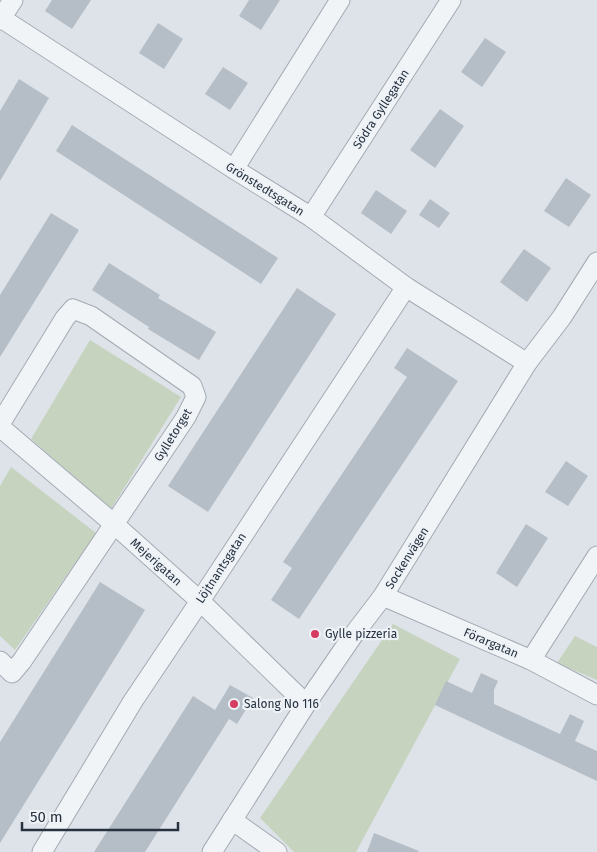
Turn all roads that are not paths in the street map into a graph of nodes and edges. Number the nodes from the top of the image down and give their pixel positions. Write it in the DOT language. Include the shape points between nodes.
graph roads {
  1 [pos="13,0"];
  2 [pos="340,0"];
  3 [pos="451,0"];
  4 [pos="1,19"];
  5 [pos="234,169"];
  6 [pos="311,217"];
  7 [pos="597,262"];
  8 [pos="406,287"];
  9 [pos="527,363"];
  10 [pos="0,425"];
  11 [pos="114,524"];
  12 [pos="597,556"];
  13 [pos="383,596"];
  14 [pos="200,601"];
  15 [pos="531,660"];
  16 [pos="0,661"];
  17 [pos="597,695"];
  18 [pos="306,704"];
  19 [pos="232,820"];
  20 [pos="42,852"];
  21 [pos="212,852"];
  22 [pos="277,852"];
  1 -- 4 [label="street"];
  2 -- 5 [label="street"];
  3 -- 6 [label="street, Södra Gyllegatan"];
  4 -- 5 [label="street, Grönstedtsgatan"];
  5 -- 6 [label="street, Grönstedtsgatan"];
  6 -- 8 [label="street, Grönstedtsgatan"];
  7 -- 9 [label="street, Sockenvägen" via="562,318"];
  8 -- 9 [label="street, Grönstedtsgatan"];
  8 -- 14 [label="street, Löjtnantsgatan"];
  9 -- 13 [label="street, Sockenvägen"];
  10 -- 11 [label="street, Mejerigatan"];
  10 -- 11 [label="street, Gylletorget" via="73,309 90,316 192,386 196,397 186,417"];
  11 -- 14 [label="street, Mejerigatan"];
  11 -- 16 [label="street, Gylletorget" via="12,673"];
  12 -- 15 [label="street"];
  13 -- 15 [label="street, Förargatan"];
  13 -- 18 [label="street, Sockenvägen"];
  14 -- 18 [label="street, Mejerigatan"];
  14 -- 20 [label="street, Löjtnantsgatan" via="133,701"];
  15 -- 17 [label="street, Förargatan"];
  18 -- 19 [label="street, Sockenvägen"];
  19 -- 21 [label="street, Sockenvägen"];
  19 -- 22 [label="street"];
}
